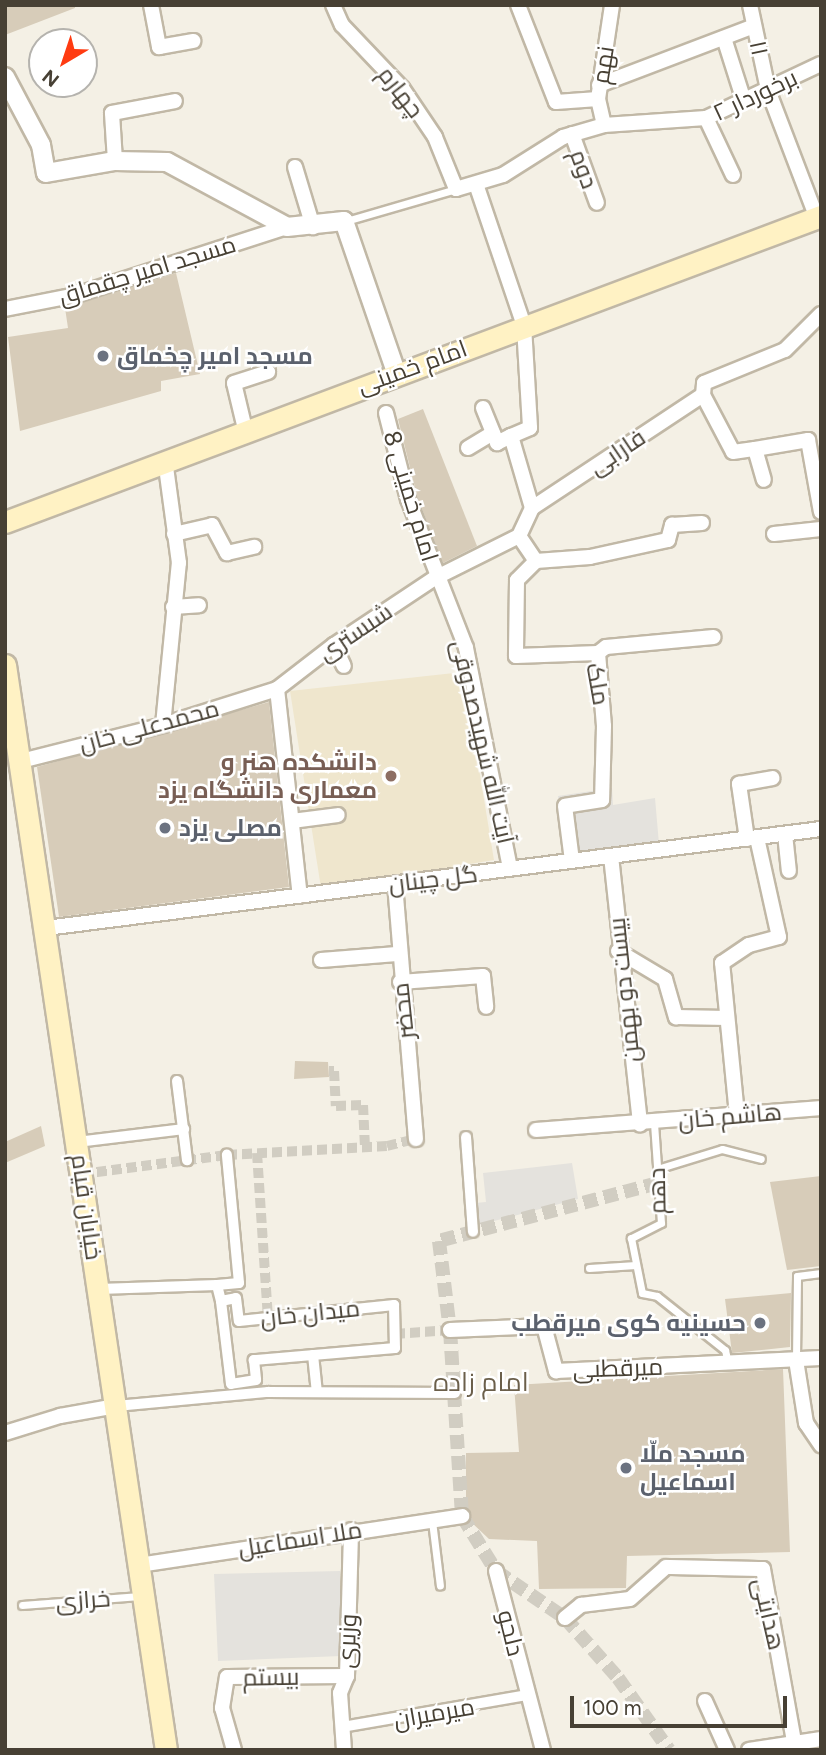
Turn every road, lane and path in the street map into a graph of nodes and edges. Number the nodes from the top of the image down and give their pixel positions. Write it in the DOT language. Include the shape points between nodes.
graph roads {
  1 [pos="151,5"];
  2 [pos="333,5"];
  3 [pos="518,5"];
  4 [pos="612,5"];
  5 [pos="750,5"];
  6 [pos="754,26"];
  7 [pos="724,38"];
  8 [pos="193,41"];
  9 [pos="821,64"];
  10 [pos="5,77"];
  11 [pos="768,90"];
  12 [pos="599,92"];
  13 [pos="175,101"];
  14 [pos="744,101"];
  15 [pos="706,118"];
  16 [pos="604,125"];
  17 [pos="572,134"];
  18 [pos="115,160"];
  19 [pos="295,167"];
  20 [pos="733,175"];
  21 [pos="476,184"];
  22 [pos="456,189"];
  23 [pos="597,203"];
  24 [pos="819,217"];
  25 [pos="344,221"];
  26 [pos="287,227"];
  27 [pos="313,228"];
  28 [pos="5,309"];
  29 [pos="821,314"];
  30 [pos="524,326"];
  31 [pos="815,332"];
  32 [pos="268,372"];
  33 [pos="396,372"];
  34 [pos="703,395"];
  35 [pos="483,408"];
  36 [pos="386,413"];
  37 [pos="245,429"];
  38 [pos="493,433"];
  39 [pos="511,436"];
  40 [pos="468,448"];
  41 [pos="755,449"];
  42 [pos="165,460"];
  43 [pos="764,480"];
  44 [pos="532,509"];
  45 [pos="821,512"];
  46 [pos="5,522"];
  47 [pos="702,523"];
  48 [pos="821,528"];
  49 [pos="174,534"];
  50 [pos="774,534"];
  51 [pos="519,536"];
  52 [pos="254,547"];
  53 [pos="536,561"];
  54 [pos="435,578"];
  55 [pos="200,605"];
  56 [pos="173,607"];
  57 [pos="713,637"];
  58 [pos="334,645"];
  59 [pos="597,653"];
  60 [pos="5,665"];
  61 [pos="344,666"];
  62 [pos="277,689"];
  63 [pos="9,709"];
  64 [pos="163,725"];
  65 [pos="21,761"];
  66 [pos="772,778"];
  67 [pos="338,815"];
  68 [pos="292,821"];
  69 [pos="821,830"];
  70 [pos="785,834"];
  71 [pos="752,838"];
  72 [pos="611,856"];
  73 [pos="572,861"];
  74 [pos="510,869"];
  75 [pos="789,871"];
  76 [pos="395,884"];
  77 [pos="300,896"];
  78 [pos="46,928"];
  79 [pos="618,951"];
  80 [pos="397,954"];
  81 [pos="321,960"];
  82 [pos="400,982"];
  83 [pos="486,1007"];
  84 [pos="727,1018"];
  85 [pos="177,1082"];
  86 [pos="821,1108"];
  87 [pos="737,1115"];
  88 [pos="647,1124"];
  89 [pos="184,1129"];
  90 [pos="536,1130"];
  91 [pos="466,1136"];
  92 [pos="416,1139"];
  93 [pos="77,1142"];
  94 [pos="227,1155"];
  95 [pos="761,1159"];
  96 [pos="187,1160"];
  97 [pos="657,1169"];
  98 [pos="473,1232"];
  99 [pos="636,1265"];
  100 [pos="589,1268"];
  101 [pos="821,1273"];
  102 [pos="217,1285"];
  103 [pos="99,1289"];
  104 [pos="221,1301"];
  105 [pos="579,1323"];
  106 [pos="544,1326"];
  107 [pos="450,1330"];
  108 [pos="313,1355"];
  109 [pos="821,1358"];
  110 [pos="796,1360"];
  111 [pos="728,1363"];
  112 [pos="235,1383"];
  113 [pos="317,1392"];
  114 [pos="455,1393"];
  115 [pos="236,1395"];
  116 [pos="116,1406"];
  117 [pos="5,1433"];
  118 [pos="821,1445"];
  119 [pos="462,1516"];
  120 [pos="432,1520"];
  121 [pos="351,1530"];
  122 [pos="139,1565"];
  123 [pos="496,1572"];
  124 [pos="440,1586"];
  125 [pos="144,1596"];
  126 [pos="22,1605"];
  127 [pos="565,1618"];
  128 [pos="347,1676"];
  129 [pos="527,1695"];
  130 [pos="705,1701"];
  131 [pos="342,1727"];
  132 [pos="821,1739"];
  133 [pos="794,1742"];
  134 [pos="166,1750"];
  135 [pos="234,1750"];
  136 [pos="344,1750"];
  137 [pos="543,1750"];
  138 [pos="727,1750"];
  139 [pos="749,1750"];
  1 -- 8 [label="street" via="159,47"];
  2 -- 22 [label="street, چهارم" via="342,25 402,88 435,137"];
  3 -- 12 [label="street" via="556,102"];
  4 -- 12 [label="street, نهم"];
  5 -- 6 [label="street, ۱۱"];
  6 -- 7 [label="street"];
  6 -- 11 [label="street, ۱۱"];
  7 -- 12 [label="street"];
  7 -- 14 [label="street"];
  9 -- 11 [label="street, برخوردار ۲"];
  10 -- 18 [label="street" via="41,145 46,173"];
  11 -- 14 [label="street, برخوردار ۲"];
  11 -- 24 [label="street, ۱۱"];
  12 -- 16 [label="street, نهم"];
  13 -- 18 [label="street" via="112,113"];
  14 -- 15 [label="street, برخوردار ۲"];
  15 -- 16 [label="street, برخوردار ۲"];
  15 -- 20 [label="street"];
  16 -- 17 [label="street, برخوردار ۲"];
  17 -- 21 [label="street, برخوردار ۲" via="503,175"];
  17 -- 23 [label="street, دوم"];
  18 -- 26 [label="street" via="183,167 241,206"];
  19 -- 27 [label="street"];
  21 -- 22 [label="street, برخوردار ۲"];
  21 -- 30 [label="street"];
  22 -- 25 [label="lane"];
  24 -- 30 [label="main road, امام خمینی"];
  25 -- 27 [label="street"];
  25 -- 33 [label="street"];
  26 -- 27 [label="street"];
  26 -- 28 [label="street, مسجد امیر چقماق" via="76,295"];
  29 -- 31 [label="street"];
  30 -- 33 [label="main road, امام خمینی"];
  30 -- 39 [label="street" via="530,428"];
  31 -- 34 [label="street, فارابی" via="785,350 704,383"];
  32 -- 37 [label="street" via="234,383"];
  33 -- 37 [label="main road, امام خمینی"];
  34 -- 41 [label="street" via="733,452"];
  34 -- 44 [label="street, فارابی"];
  35 -- 38 [label="street"];
  36 -- 54 [label="street, امام خمینی 8"];
  37 -- 42 [label="main road, امام خمینی"];
  38 -- 39 [label="street" via="497,443"];
  38 -- 40 [label="street"];
  39 -- 44 [label="street"];
  41 -- 43 [label="street"];
  41 -- 45 [label="street" via="808,440"];
  42 -- 46 [label="main road, امام خمینی"];
  42 -- 49 [label="street"];
  44 -- 51 [label="street"];
  47 -- 53 [label="street" via="672,525 668,540"];
  48 -- 50 [label="street"];
  49 -- 52 [label="street" via="212,525 227,553"];
  49 -- 56 [label="street" via="179,563"];
  51 -- 53 [label="street"];
  51 -- 54 [label="street, شبستری"];
  53 -- 59 [label="street, ملک" via="517,580 516,656"];
  54 -- 58 [label="street, شبستری"];
  54 -- 74 [label="street, آیت الله شهیدصدوقی" via="466,648"];
  55 -- 56 [label="street"];
  56 -- 64 [label="street"];
  57 -- 59 [label="street" via="606,648"];
  58 -- 61 [label="street"];
  58 -- 62 [label="street, شبستری"];
  59 -- 73 [label="street, ملک" via="604,726 602,800 565,806"];
  60 -- 63 [label="main road, خیابان قیام"];
  62 -- 64 [label="street, محمدعلی خان"];
  62 -- 68 [label="street"];
  63 -- 65 [label="main road, خیابان قیام"];
  64 -- 65 [label="street, محمدعلی خان"];
  65 -- 78 [label="main road, خیابان قیام"];
  66 -- 71 [label="street" via="739,784"];
  67 -- 68 [label="street"];
  68 -- 77 [label="street"];
  69 -- 70 [label="street, گل چینان"];
  70 -- 71 [label="street, گل چینان"];
  70 -- 75 [label="street"];
  71 -- 72 [label="street, گل چینان"];
  71 -- 84 [label="street" via="779,937 749,945 722,963"];
  72 -- 73 [label="street, گل چینان"];
  72 -- 79 [label="street, بیست دو بهمن"];
  73 -- 74 [label="street, گل چینان"];
  74 -- 76 [label="street, گل چینان"];
  76 -- 77 [label="street, گل چینان"];
  76 -- 80 [label="street, محضر"];
  77 -- 78 [label="street, گل چینان"];
  78 -- 93 [label="main road, خیابان قیام"];
  79 -- 84 [label="street" via="665,979 676,1017"];
  79 -- 88 [label="street, بیست دو بهمن"];
  80 -- 81 [label="street"];
  80 -- 82 [label="street, محضر"];
  82 -- 83 [label="street" via="483,976"];
  82 -- 92 [label="street, محضر"];
  84 -- 87 [label="street"];
  85 -- 89 [label="street"];
  86 -- 87 [label="street, هاشم خان"];
  87 -- 88 [label="street, هاشم خان"];
  88 -- 90 [label="street, هاشم خان"];
  88 -- 97 [label="lane, دهم"];
  89 -- 93 [label="street"];
  89 -- 96 [label="street"];
  91 -- 98 [label="street"];
  93 -- 103 [label="main road, خیابان قیام"];
  94 -- 102 [label="street" via="239,1283"];
  95 -- 97 [label="lane" via="722,1149"];
  97 -- 99 [label="lane, دهم" via="661,1223 631,1238"];
  99 -- 100 [label="lane"];
  99 -- 111 [label="lane, دهم" via="642,1293 657,1296 725,1350"];
  101 -- 110 [label="lane" via="797,1276"];
  102 -- 103 [label="street"];
  102 -- 104 [label="street"];
  103 -- 116 [label="main road, خیابان قیام"];
  104 -- 108 [label="street, میدان خان" via="236,1298 239,1321 394,1305 395,1348"];
  104 -- 112 [label="street" via="231,1384"];
  105 -- 106 [label="lane"];
  106 -- 107 [label="street"];
  106 -- 111 [label="street, میرقطبی" via="555,1371"];
  108 -- 112 [label="street, میدان خان" via="254,1360 256,1380"];
  108 -- 113 [label="street"];
  109 -- 110 [label="street, میرقطبی"];
  110 -- 111 [label="street, میرقطبی"];
  110 -- 118 [label="street" via="806,1423"];
  112 -- 115 [label="street"];
  113 -- 114 [label="street"];
  113 -- 115 [label="street"];
  115 -- 116 [label="street"];
  116 -- 117 [label="street" via="60,1416"];
  116 -- 122 [label="main road, خیابان قیام"];
  119 -- 120 [label="street, ملا اسماعیل"];
  120 -- 121 [label="street, ملا اسماعیل"];
  120 -- 124 [label="lane"];
  121 -- 122 [label="street, ملا اسماعیل"];
  121 -- 128 [label="street, وزیری"];
  122 -- 125 [label="main road, خیابان قیام"];
  123 -- 129 [label="street, دلجو"];
  125 -- 126 [label="lane, خرازی"];
  125 -- 134 [label="main road, خیابان قیام"];
  127 -- 133 [label="street, هدایتی" via="581,1605 630,1599 666,1567 763,1569"];
  128 -- 131 [label="street, وزیری" via="340,1693"];
  128 -- 135 [label="street, بیستم" via="227,1677 222,1707"];
  129 -- 131 [label="street, میرمیران"];
  129 -- 137 [label="street, دلجو"];
  130 -- 138 [label="street"];
  131 -- 136 [label="street, وزیری"];
  132 -- 133 [label="street"];
  133 -- 139 [label="street"];
}
